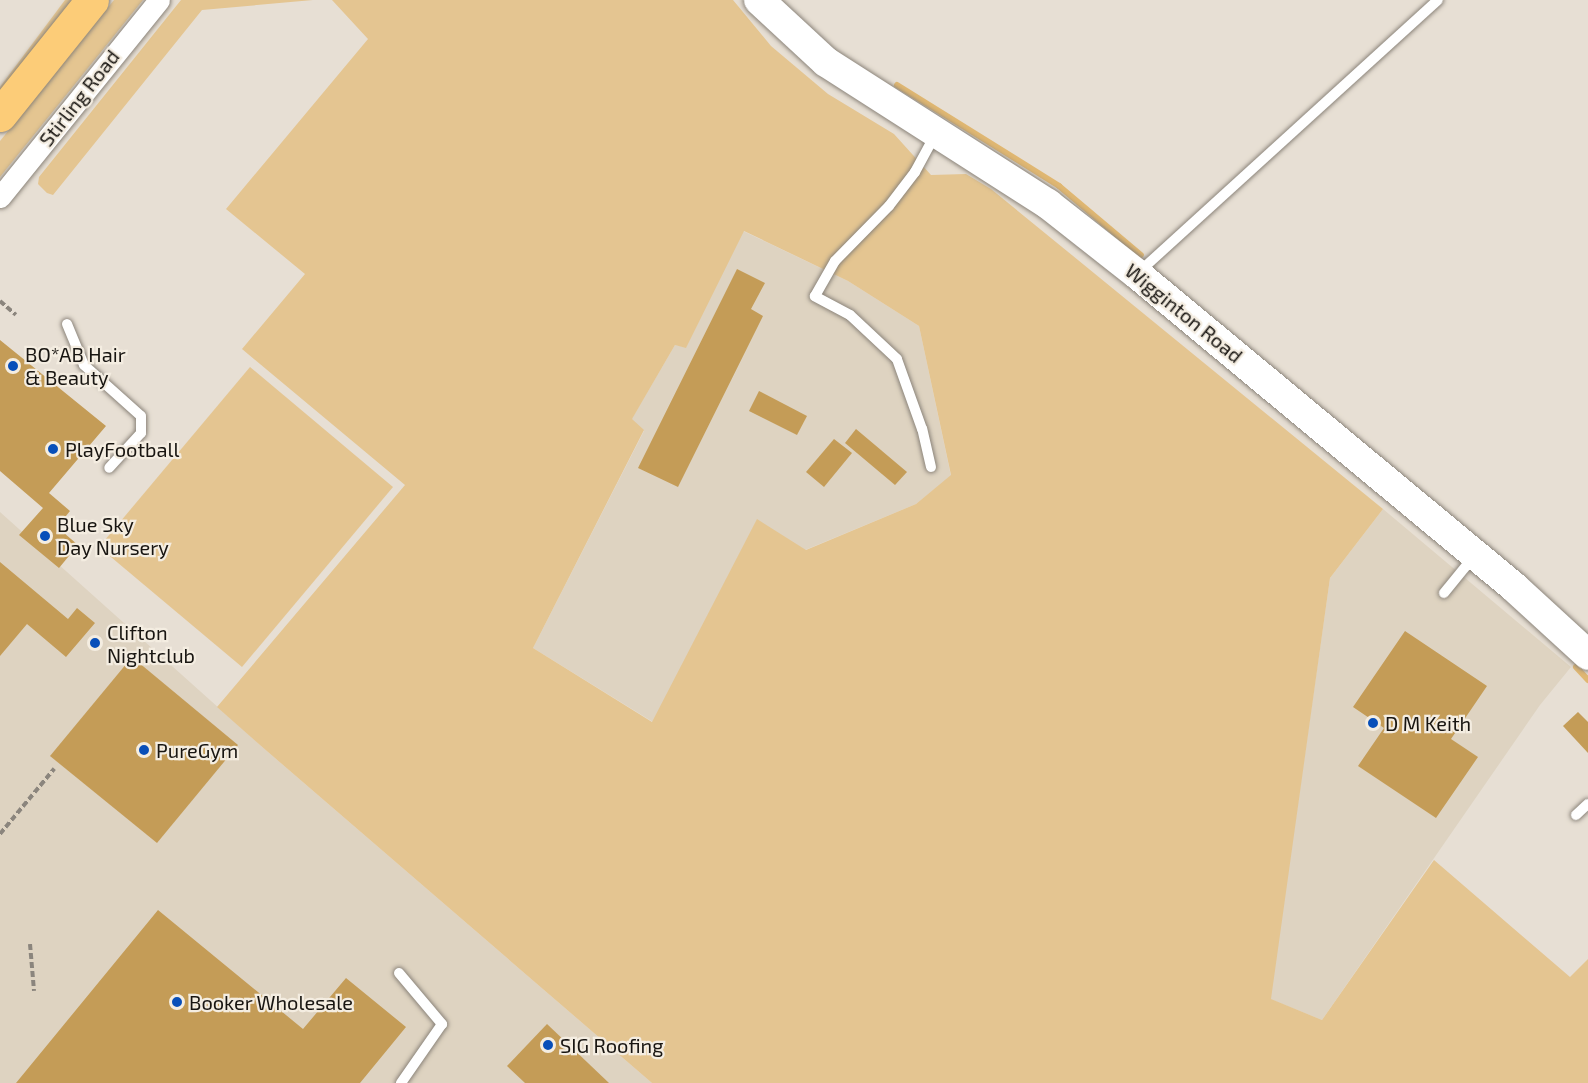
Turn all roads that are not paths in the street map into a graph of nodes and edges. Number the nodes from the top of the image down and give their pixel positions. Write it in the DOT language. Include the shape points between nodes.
graph roads {
  1 [pos="92,0"];
  2 [pos="159,0"];
  3 [pos="759,0"];
  4 [pos="1438,0"];
  5 [pos="0,115"];
  6 [pos="936,132"];
  7 [pos="0,197"];
  8 [pos="1137,274"];
  9 [pos="67,324"];
  10 [pos="931,467"];
  11 [pos="109,468"];
  12 [pos="1475,555"];
  13 [pos="1444,592"];
  14 [pos="1588,655"];
  15 [pos="1588,804"];
  16 [pos="1576,815"];
  17 [pos="399,973"];
  18 [pos="401,1083"];
  1 -- 5 [label="highway"];
  2 -- 7 [label="street, Stirling Road"];
  3 -- 6 [label="main road, Wigginton Road" via="826,62"];
  4 -- 8 [label="lane"];
  6 -- 8 [label="main road, Wigginton Road" via="1048,204"];
  6 -- 10 [label="lane" via="915,172 889,206 835,261 815,296 850,315 897,359"];
  8 -- 12 [label="main road, Wigginton Road"];
  9 -- 11 [label="lane" via="84,365 141,416 141,433"];
  12 -- 13 [label="lane"];
  12 -- 14 [label="main road, Wigginton Road"];
  15 -- 16 [label="lane"];
  17 -- 18 [label="lane" via="442,1024"];
}
